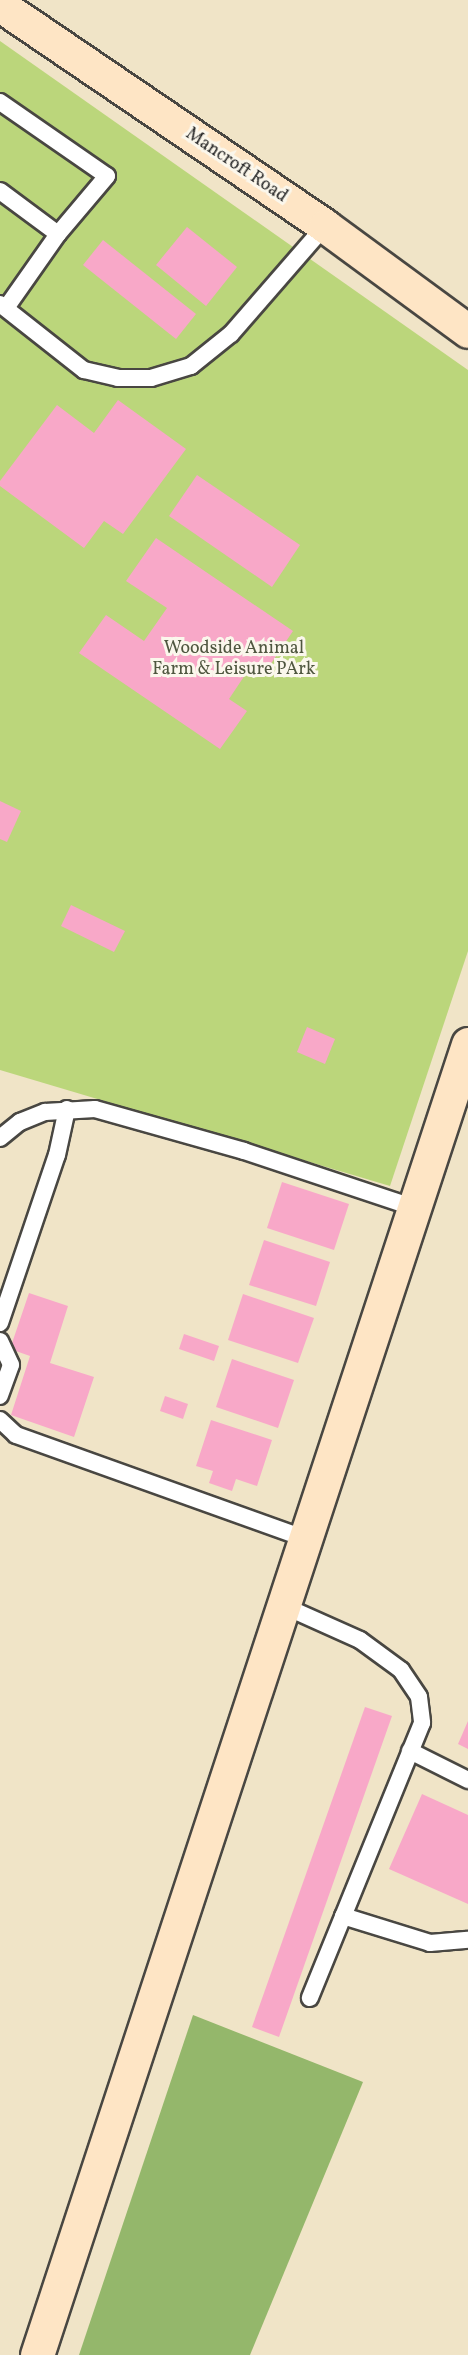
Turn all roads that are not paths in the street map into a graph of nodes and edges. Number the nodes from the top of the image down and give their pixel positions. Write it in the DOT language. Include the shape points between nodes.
graph roads {
  1 [pos="0,5"];
  2 [pos="0,102"];
  3 [pos="0,191"];
  4 [pos="325,226"];
  5 [pos="58,234"];
  6 [pos="3,306"];
  7 [pos="468,331"];
  8 [pos="468,1044"];
  9 [pos="67,1109"];
  10 [pos="0,1138"];
  11 [pos="415,1208"];
  12 [pos="0,1323"];
  13 [pos="0,1341"];
  14 [pos="0,1396"];
  15 [pos="0,1420"];
  16 [pos="306,1539"];
  17 [pos="284,1606"];
  18 [pos="410,1751"];
  19 [pos="468,1780"];
  20 [pos="343,1916"];
  21 [pos="468,1940"];
  22 [pos="310,1998"];
  23 [pos="37,2355"];
  1 -- 4 [label="main road, Mancroft Road"];
  2 -- 5 [label="lane" via="107,176"];
  3 -- 5 [label="lane"];
  4 -- 6 [label="lane" via="231,334 191,366 151,378 117,378 84,370"];
  4 -- 7 [label="main road, Mancroft Road"];
  5 -- 6 [label="lane"];
  8 -- 11 [label="main road"];
  9 -- 10 [label="lane" via="20,1122"];
  9 -- 11 [label="lane" via="95,1109 176,1132"];
  9 -- 12 [label="lane" via="57,1155"];
  11 -- 16 [label="main road"];
  13 -- 14 [label="lane" via="11,1365"];
  15 -- 16 [label="lane" via="16,1435"];
  16 -- 17 [label="main road"];
  17 -- 18 [label="lane" via="360,1640 400,1670 419,1697 422,1723"];
  17 -- 23 [label="main road"];
  18 -- 19 [label="lane"];
  18 -- 20 [label="lane"];
  20 -- 21 [label="lane" via="430,1944"];
  20 -- 22 [label="lane"];
}
